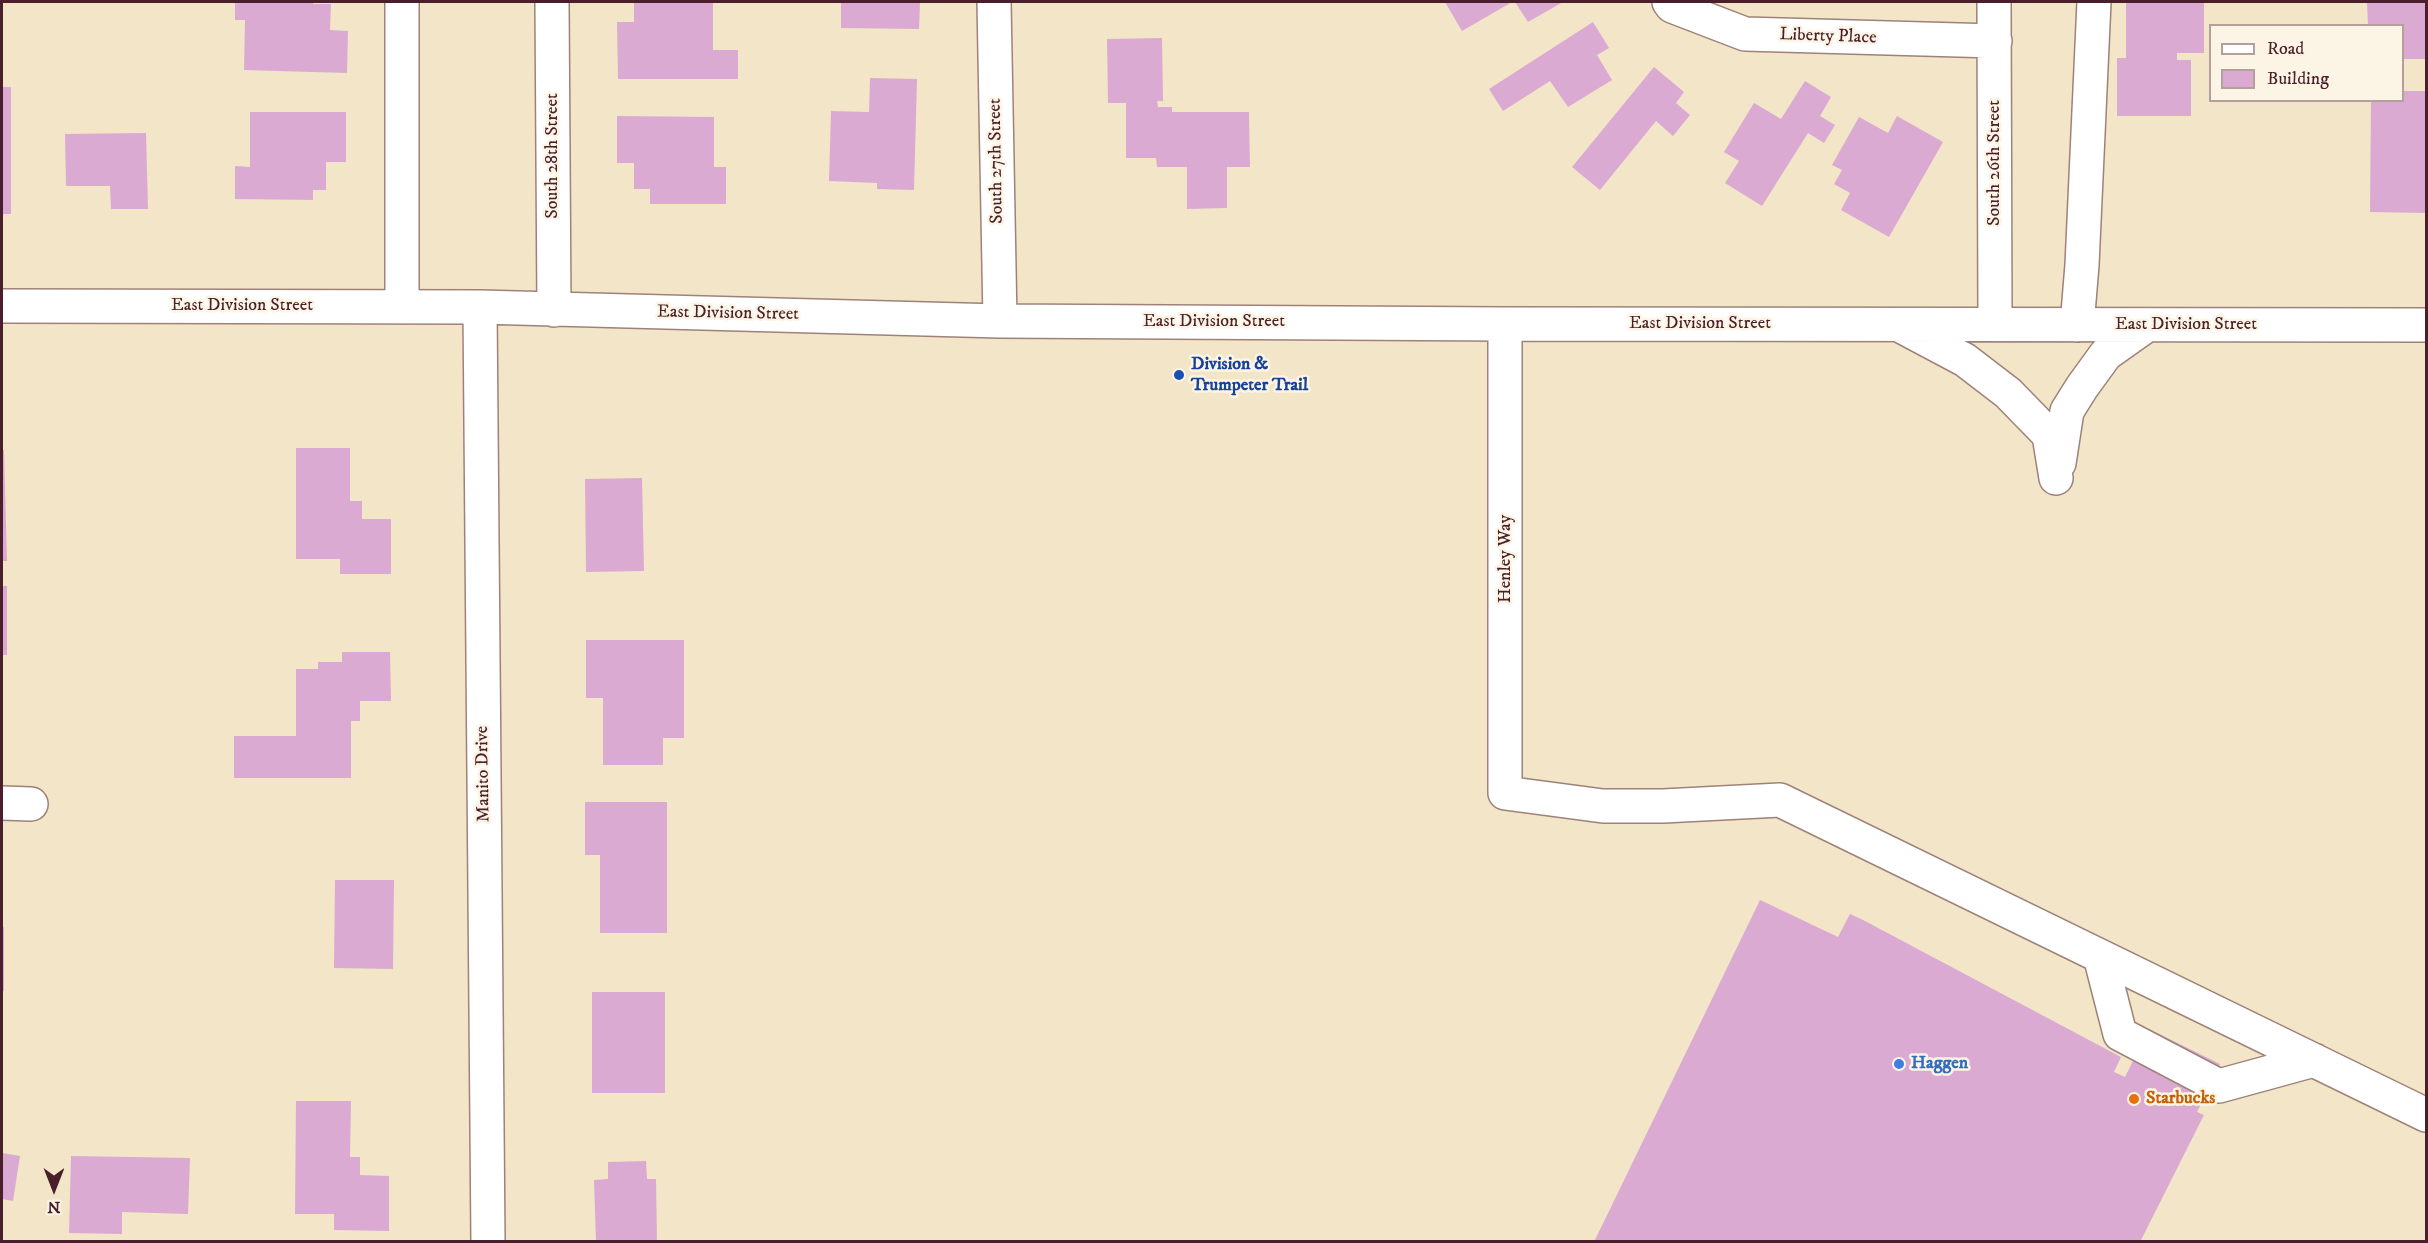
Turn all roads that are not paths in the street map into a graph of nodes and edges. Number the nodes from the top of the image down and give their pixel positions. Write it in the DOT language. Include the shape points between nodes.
graph roads {
  1 [pos="402,2"];
  2 [pos="552,2"];
  3 [pos="994,2"];
  4 [pos="1670,2"];
  5 [pos="1994,2"];
  6 [pos="2094,2"];
  7 [pos="1995,41"];
  8 [pos="2,306"];
  9 [pos="402,306"];
  10 [pos="480,307"];
  11 [pos="554,310"];
  12 [pos="1000,321"];
  13 [pos="1505,324"];
  14 [pos="1897,324"];
  15 [pos="1995,324"];
  16 [pos="2077,325"];
  17 [pos="2147,325"];
  18 [pos="2427,325"];
  19 [pos="2100,956"];
  20 [pos="2314,1060"];
  21 [pos="2427,1115"];
  22 [pos="489,1242"];
  1 -- 9 [label="street"];
  2 -- 11 [label="street, South 28th Street"];
  3 -- 12 [label="street, South 27th Street"];
  4 -- 7 [label="street, Liberty Place" via="1745,34"];
  5 -- 7 [label="street, South 26th Street"];
  6 -- 16 [label="street"];
  7 -- 15 [label="street, South 26th Street"];
  8 -- 9 [label="street, East Division Street"];
  9 -- 10 [label="street, East Division Street"];
  10 -- 11 [label="street, East Division Street"];
  10 -- 22 [label="street, Manito Drive"];
  11 -- 12 [label="street, East Division Street"];
  12 -- 13 [label="street, East Division Street"];
  13 -- 14 [label="street, East Division Street"];
  13 -- 19 [label="street, Henley Way" via="1505,793 1603,806 1780,800"];
  14 -- 15 [label="street, East Division Street"];
  14 -- 17 [label="street" via="1965,360 2008,393 2049,435 2056,478 2067,411 2106,354"];
  15 -- 16 [label="street, East Division Street"];
  16 -- 17 [label="street, East Division Street"];
  17 -- 18 [label="street, East Division Street"];
  19 -- 20 [label="street"];
  19 -- 20 [label="street" via="2120,1034 2219,1086"];
  20 -- 21 [label="street"];
}
